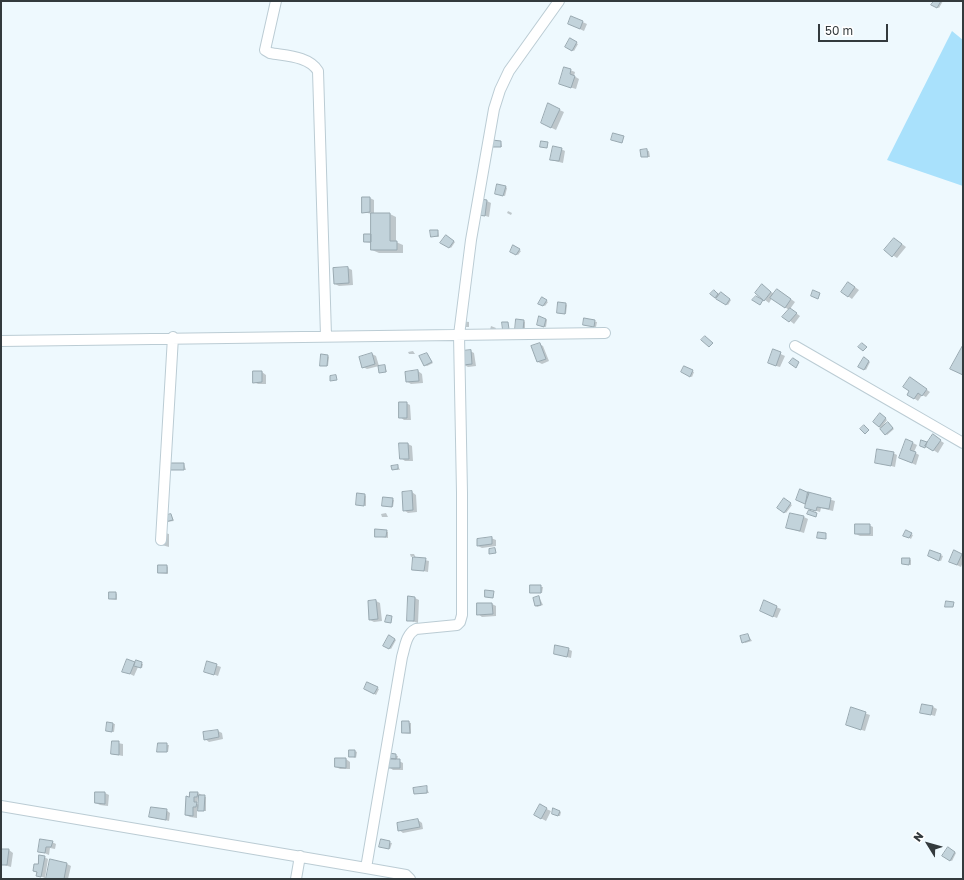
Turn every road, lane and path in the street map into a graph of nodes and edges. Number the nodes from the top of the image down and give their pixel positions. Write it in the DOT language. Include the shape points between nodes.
graph roads {
  1 [pos="276,1"];
  2 [pos="560,1"];
  3 [pos="605,333"];
  4 [pos="459,335"];
  5 [pos="326,336"];
  6 [pos="173,337"];
  7 [pos="1,341"];
  8 [pos="795,346"];
  9 [pos="963,443"];
  10 [pos="161,540"];
  11 [pos="1,806"];
  12 [pos="300,856"];
  13 [pos="366,868"];
  14 [pos="296,879"];
  15 [pos="410,879"];
  1 -- 5 [label="street" via="265,50 304,59 318,71"];
  2 -- 4 [label="street" via="508,71 494,109 471,240"];
  3 -- 4 [label="street"];
  4 -- 5 [label="street"];
  4 -- 13 [label="street" via="462,615 457,625 416,629 407,638"];
  5 -- 6 [label="street"];
  6 -- 7 [label="street"];
  6 -- 10 [label="street"];
  8 -- 9 [label="street"];
  11 -- 12 [label="street"];
  12 -- 13 [label="street"];
  12 -- 14 [label="street"];
  13 -- 15 [label="street" via="406,875"];
}
